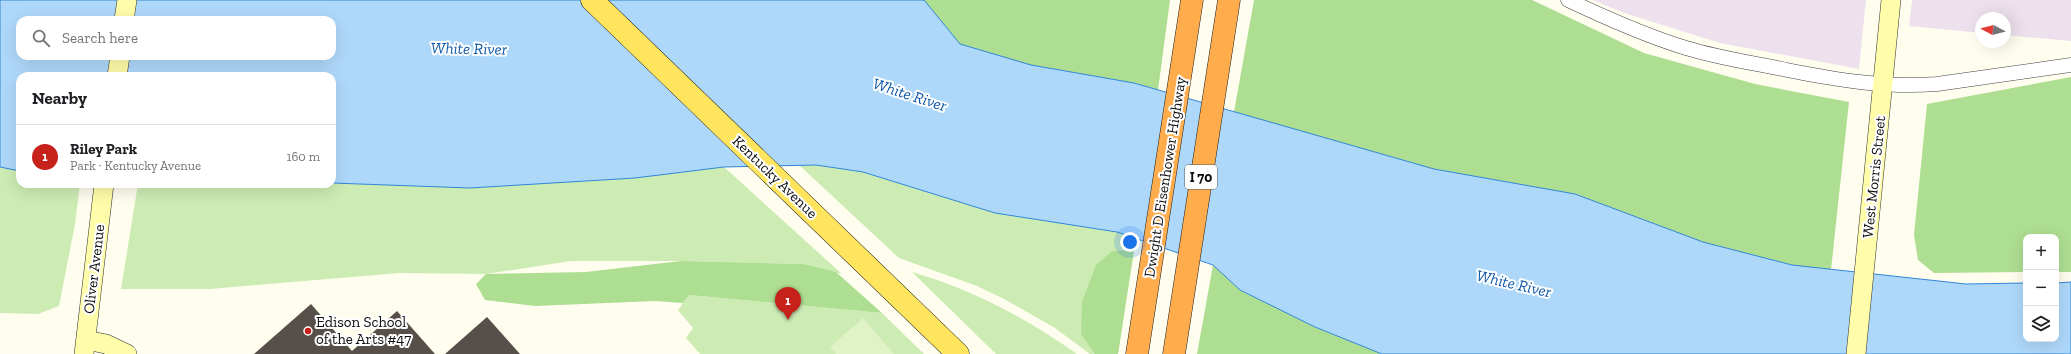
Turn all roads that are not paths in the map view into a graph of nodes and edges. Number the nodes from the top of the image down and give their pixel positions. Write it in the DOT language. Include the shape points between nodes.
graph roads {
  1 [pos="127,0"];
  2 [pos="592,0"];
  3 [pos="1192,0"];
  4 [pos="1229,0"];
  5 [pos="1568,0"];
  6 [pos="1891,0"];
  7 [pos="125,16"];
  8 [pos="119,60"];
  9 [pos="2071,65"];
  10 [pos="118,72"];
  11 [pos="1883,84"];
  12 [pos="103,188"];
  13 [pos="85,347"];
  14 [pos="127,354"];
  15 [pos="958,354"];
  16 [pos="1137,354"];
  17 [pos="1174,354"];
  18 [pos="1856,354"];
  1 -- 7 [label="main road"];
  2 -- 15 [label="main road, Kentucky Avenue"];
  3 -- 16 [label="highway, Dwight D Eisenhower Highway / I 70"];
  4 -- 17 [label="highway, I 70"];
  5 -- 11 [label="street" via="1653,36 1702,52 1847,82"];
  6 -- 11 [label="main road, West Morris Street"];
  8 -- 10 [label="main road"];
  9 -- 11 [label="street" via="1938,84"];
  11 -- 18 [label="main road, West Morris Street"];
  12 -- 13 [label="main road, Oliver Avenue"];
  13 -- 14 [label="main road" via="106,344"];
}
